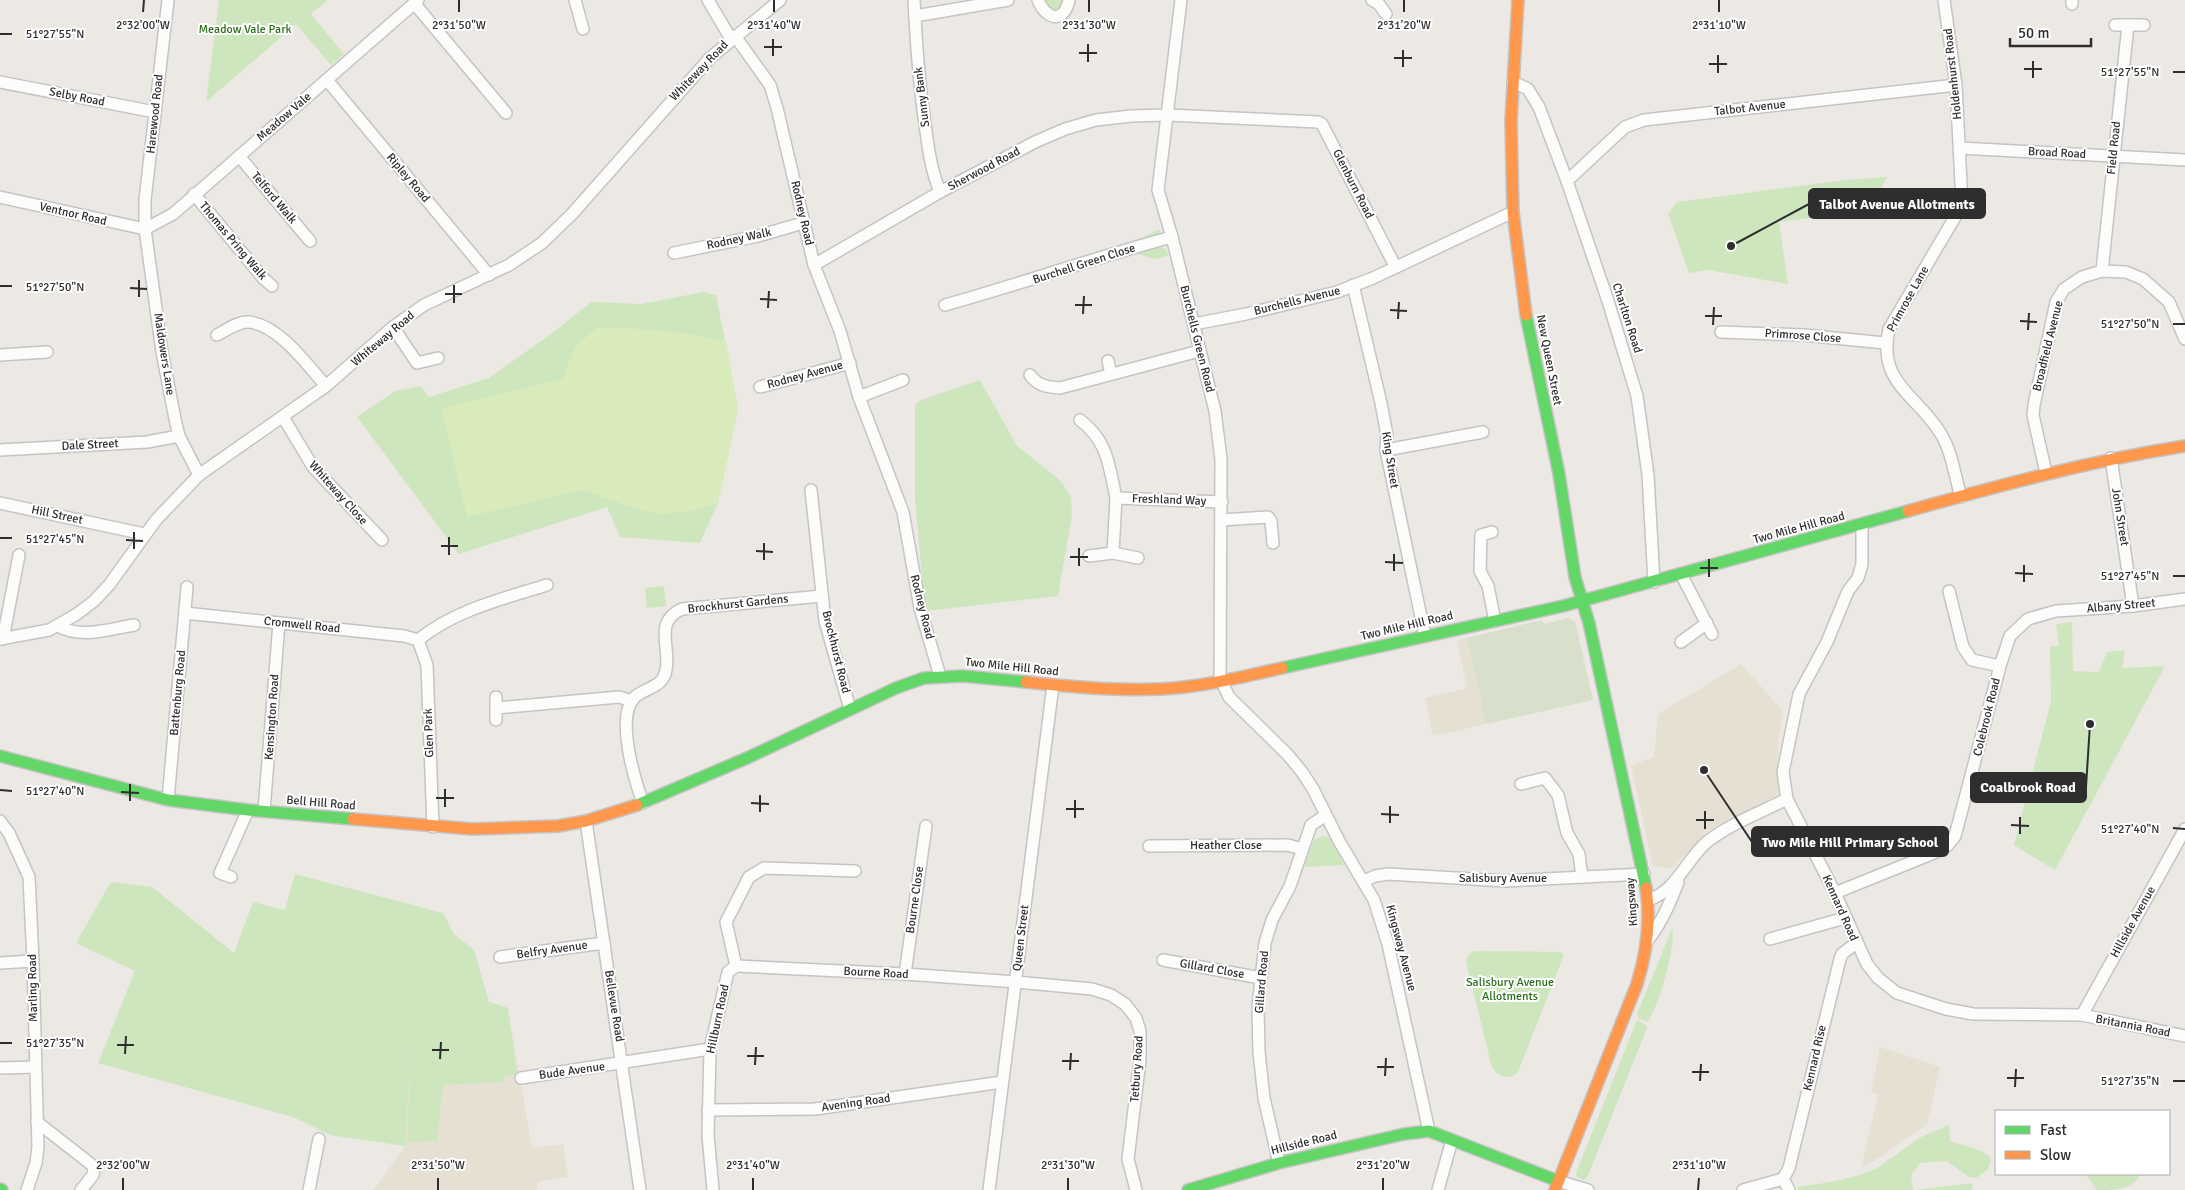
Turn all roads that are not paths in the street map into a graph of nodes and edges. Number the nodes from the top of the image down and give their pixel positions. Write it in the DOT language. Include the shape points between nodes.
graph roads {
  1 [pos="168,0"];
  2 [pos="575,0"];
  3 [pos="708,0"];
  4 [pos="780,0"];
  5 [pos="914,0"];
  6 [pos="1008,0"];
  7 [pos="1038,0"];
  8 [pos="1069,0"];
  9 [pos="1180,0"];
  10 [pos="1372,0"];
  11 [pos="1518,0"];
  12 [pos="1944,0"];
  13 [pos="416,2"];
  14 [pos="1386,14"];
  15 [pos="914,16"];
  16 [pos="2115,24"];
  17 [pos="2128,25"];
  18 [pos="2144,25"];
  19 [pos="583,29"];
  20 [pos="733,37"];
  21 [pos="327,80"];
  22 [pos="0,82"];
  23 [pos="1514,82"];
  24 [pos="1956,85"];
  25 [pos="155,112"];
  26 [pos="506,113"];
  27 [pos="1168,115"];
  28 [pos="1960,148"];
  29 [pos="239,156"];
  30 [pos="2113,156"];
  31 [pos="2185,160"];
  32 [pos="1567,182"];
  33 [pos="940,192"];
  34 [pos="194,194"];
  35 [pos="0,197"];
  36 [pos="1513,212"];
  37 [pos="803,223"];
  38 [pos="145,229"];
  39 [pos="1172,237"];
  40 [pos="310,241"];
  41 [pos="674,253"];
  42 [pos="814,265"];
  43 [pos="1395,266"];
  44 [pos="2102,272"];
  45 [pos="489,275"];
  46 [pos="993,279"];
  47 [pos="1353,285"];
  48 [pos="272,286"];
  49 [pos="995,291"];
  50 [pos="945,305"];
  51 [pos="1194,324"];
  52 [pos="393,327"];
  53 [pos="1720,332"];
  54 [pos="217,335"];
  55 [pos="2185,339"];
  56 [pos="1886,343"];
  57 [pos="1199,351"];
  58 [pos="47,352"];
  59 [pos="0,355"];
  60 [pos="438,358"];
  61 [pos="1108,361"];
  62 [pos="850,363"];
  63 [pos="1111,374"];
  64 [pos="1030,376"];
  65 [pos="903,380"];
  66 [pos="326,386"];
  67 [pos="760,387"];
  68 [pos="859,397"];
  69 [pos="283,417"];
  70 [pos="1080,420"];
  71 [pos="1483,432"];
  72 [pos="179,436"];
  73 [pos="2185,446"];
  74 [pos="0,450"];
  75 [pos="1386,450"];
  76 [pos="2111,458"];
  77 [pos="2046,473"];
  78 [pos="199,475"];
  79 [pos="811,490"];
  80 [pos="1961,497"];
  81 [pos="1116,498"];
  82 [pos="1222,502"];
  83 [pos="0,503"];
  84 [pos="1221,520"];
  85 [pos="1862,525"];
  86 [pos="1492,532"];
  87 [pos="144,534"];
  88 [pos="382,540"];
  89 [pos="1273,543"];
  90 [pos="1112,553"];
  91 [pos="19,555"];
  92 [pos="1089,556"];
  93 [pos="1138,558"];
  94 [pos="1681,574"];
  95 [pos="1654,582"];
  96 [pos="547,585"];
  97 [pos="187,587"];
  98 [pos="1949,592"];
  99 [pos="822,596"];
  100 [pos="2185,599"];
  101 [pos="1582,601"];
  102 [pos="2133,606"];
  103 [pos="2056,611"];
  104 [pos="185,613"];
  105 [pos="1495,621"];
  106 [pos="279,623"];
  107 [pos="1707,623"];
  108 [pos="134,625"];
  109 [pos="58,626"];
  110 [pos="1712,634"];
  111 [pos="1425,636"];
  112 [pos="1,639"];
  113 [pos="418,640"];
  114 [pos="1681,642"];
  115 [pos="2000,666"];
  116 [pos="940,676"];
  117 [pos="1221,682"];
  118 [pos="1053,685"];
  119 [pos="632,701"];
  120 [pos="850,709"];
  121 [pos="496,720"];
  122 [pos="0,756"];
  123 [pos="1521,784"];
  124 [pos="1787,798"];
  125 [pos="168,800"];
  126 [pos="642,803"];
  127 [pos="248,810"];
  128 [pos="264,811"];
  129 [pos="1326,815"];
  130 [pos="0,821"];
  131 [pos="586,821"];
  132 [pos="926,826"];
  133 [pos="433,827"];
  134 [pos="2185,829"];
  135 [pos="1149,846"];
  136 [pos="1302,849"];
  137 [pos="855,871"];
  138 [pos="1682,873"];
  139 [pos="1644,874"];
  140 [pos="231,877"];
  141 [pos="1582,877"];
  142 [pos="1364,881"];
  143 [pos="1835,893"];
  144 [pos="1648,900"];
  145 [pos="1845,918"];
  146 [pos="1770,939"];
  147 [pos="1648,940"];
  148 [pos="604,943"];
  149 [pos="1856,943"];
  150 [pos="500,957"];
  151 [pos="1163,960"];
  152 [pos="33,961"];
  153 [pos="0,963"];
  154 [pos="736,966"];
  155 [pos="905,974"];
  156 [pos="1261,978"];
  157 [pos="1016,982"];
  158 [pos="2082,1015"];
  159 [pos="2185,1036"];
  160 [pos="710,1049"];
  161 [pos="622,1063"];
  162 [pos="35,1067"];
  163 [pos="0,1068"];
  164 [pos="522,1078"];
  165 [pos="1002,1082"];
  166 [pos="708,1110"];
  167 [pos="37,1122"];
  168 [pos="1429,1131"];
  169 [pos="319,1139"];
  170 [pos="1452,1140"];
  171 [pos="1279,1163"];
  172 [pos="1783,1178"];
  173 [pos="1557,1185"];
  174 [pos="27,1190"];
  175 [pos="81,1190"];
  176 [pos="309,1190"];
  177 [pos="640,1190"];
  178 [pos="713,1190"];
  179 [pos="989,1190"];
  180 [pos="1136,1190"];
  181 [pos="1188,1190"];
  182 [pos="1438,1190"];
  183 [pos="1588,1190"];
  184 [pos="1743,1190"];
  185 [pos="1789,1190"];
  1 -- 25 [label="street, Harewood Road"];
  2 -- 19 [label="street"];
  3 -- 20 [label="street, Rodney Road"];
  4 -- 20 [label="street, Whiteway Road"];
  5 -- 15 [label="street, Sunny Bank"];
  6 -- 15 [label="street"];
  7 -- 8 [label="street" via="1054,17 1062,15"];
  9 -- 27 [label="street, Burchells Green Road"];
  10 -- 14 [label="street"];
  11 -- 23 [label="main road"];
  12 -- 24 [label="street, Holdenhurst Road"];
  13 -- 21 [label="street, Meadow Vale"];
  13 -- 26 [label="street"];
  15 -- 33 [label="street, Sunny Bank" via="926,132"];
  16 -- 17 [label="street"];
  17 -- 18 [label="street"];
  17 -- 30 [label="street, Field Road"];
  20 -- 37 [label="street, Rodney Road" via="770,85"];
  20 -- 45 [label="street, Whiteway Road" via="689,80 559,228 527,254"];
  21 -- 29 [label="street, Meadow Vale"];
  21 -- 45 [label="street, Ripley Road"];
  22 -- 25 [label="street, Selby Road"];
  23 -- 32 [label="street, Charlton Road" via="1528,89 1539,108"];
  23 -- 36 [label="main road, New Queen Street" via="1511,121"];
  24 -- 28 [label="street, Holdenhurst Road"];
  24 -- 32 [label="street, Talbot Avenue" via="1644,120 1625,127"];
  25 -- 38 [label="street, Harewood Road"];
  27 -- 33 [label="street, Sherwood Road" via="1096,120 1065,129"];
  27 -- 39 [label="street, Burchells Green Road" via="1158,190"];
  27 -- 43 [label="street, Glenburn Road" via="1322,124"];
  28 -- 30 [label="street, Broad Road"];
  28 -- 56 [label="street, Primrose Lane" via="1963,192 1958,212 1889,328"];
  29 -- 34 [label="street, Meadow Vale"];
  29 -- 40 [label="street, Telford Walk"];
  30 -- 31 [label="street, Broad Road"];
  30 -- 44 [label="street, Field Road"];
  32 -- 95 [label="street, Charlton Road" via="1637,396 1648,475"];
  33 -- 42 [label="street, Sherwood Road"];
  34 -- 38 [label="street, Meadow Vale" via="173,214"];
  34 -- 48 [label="street, Thomas Pring Walk"];
  35 -- 38 [label="street, Ventnor Road"];
  36 -- 43 [label="street"];
  36 -- 101 [label="main road, New Queen Street" via="1528,322"];
  37 -- 41 [label="street, Rodney Walk"];
  37 -- 42 [label="street, Rodney Road"];
  38 -- 72 [label="street, Maldowers Lane" via="162,352"];
  39 -- 49 [label="street, Burchell Green Close"];
  39 -- 51 [label="street, Burchells Green Road"];
  42 -- 62 [label="street, Rodney Road"];
  43 -- 47 [label="street, Burchells Avenue"];
  44 -- 55 [label="street, Broadfield Avenue" via="2126,272 2144,279 2169,302"];
  44 -- 77 [label="street, Broadfield Avenue" via="2082,278 2064,289 2056,302 2033,415"];
  45 -- 52 [label="street, Whiteway Road" via="424,305"];
  46 -- 49 [label="street"];
  47 -- 51 [label="street, Burchells Avenue" via="1307,300"];
  47 -- 75 [label="street, King Street" via="1381,403 1387,435"];
  49 -- 50 [label="street, Burchell Green Close"];
  51 -- 57 [label="street, Burchells Green Road"];
  52 -- 60 [label="street" via="417,363"];
  52 -- 66 [label="street, Whiteway Road"];
  53 -- 56 [label="street, Primrose Close" via="1804,335"];
  54 -- 66 [label="street" via="244,322 263,327 284,340"];
  56 -- 80 [label="street, Primrose Lane" via="1891,374 1929,416 1942,436"];
  57 -- 63 [label="street"];
  57 -- 82 [label="street, Burchells Green Road" via="1215,411 1222,458"];
  58 -- 59 [label="street"];
  61 -- 63 [label="street"];
  62 -- 67 [label="street, Rodney Avenue"];
  62 -- 68 [label="street, Rodney Road"];
  63 -- 64 [label="street" via="1060,388 1046,387"];
  65 -- 68 [label="street"];
  66 -- 69 [label="street, Whiteway Road"];
  68 -- 116 [label="street, Rodney Road" via="903,512 920,608"];
  69 -- 78 [label="street, Whiteway Road"];
  69 -- 88 [label="street, Whiteway Close" via="313,467"];
  70 -- 81 [label="street, Freshland Way" via="1095,431 1102,445"];
  71 -- 75 [label="street"];
  72 -- 74 [label="street, Dale Street" via="147,442"];
  72 -- 78 [label="street, Maldowers Lane"];
  73 -- 76 [label="main road, Two Mile Hill Road"];
  75 -- 111 [label="street, King Street"];
  76 -- 77 [label="main road, Two Mile Hill Road"];
  76 -- 102 [label="street, John Street"];
  77 -- 80 [label="main road, Two Mile Hill Road"];
  78 -- 87 [label="street, Whiteway Road"];
  79 -- 99 [label="street, Brockhurst Road"];
  80 -- 85 [label="main road, Two Mile Hill Road"];
  81 -- 82 [label="street, Freshland Way"];
  81 -- 90 [label="street, Freshland Way"];
  82 -- 84 [label="street, Burchells Green Road"];
  83 -- 87 [label="street, Hill Street"];
  84 -- 89 [label="street" via="1268,517"];
  84 -- 117 [label="street, Burchells Green Road"];
  85 -- 94 [label="main road, Two Mile Hill Road"];
  85 -- 124 [label="street, Kennard Road" via="1862,564 1858,578 1848,591 1799,694 1783,772"];
  86 -- 105 [label="street" via="1481,535 1480,572 1488,586"];
  87 -- 109 [label="street, Whiteway Road" via="109,586 94,601"];
  90 -- 92 [label="street"];
  90 -- 93 [label="street"];
  91 -- 112 [label="street"];
  94 -- 95 [label="main road, Two Mile Hill Road"];
  94 -- 107 [label="street"];
  95 -- 101 [label="main road, Two Mile Hill Road"];
  96 -- 113 [label="street" via="478,607 434,627"];
  97 -- 104 [label="street, Battenburg Road"];
  98 -- 115 [label="street" via="1962,647 1972,660"];
  99 -- 119 [label="street, Brockhurst Gardens" via="676,612 670,617 665,630 667,662 663,678"];
  99 -- 120 [label="street, Brockhurst Road" via="825,621"];
  100 -- 102 [label="street, Albany Street"];
  101 -- 105 [label="main road, Two Mile Hill Road"];
  101 -- 139 [label="main road, Kingsway"];
  102 -- 103 [label="street, Albany Street"];
  103 -- 115 [label="street, Colebrook Road" via="2028,619 2010,636"];
  104 -- 106 [label="street, Cromwell Road"];
  104 -- 125 [label="street, Battenburg Road"];
  105 -- 111 [label="main road, Two Mile Hill Road"];
  106 -- 113 [label="street, Cromwell Road"];
  106 -- 128 [label="street, Kensington Road"];
  107 -- 110 [label="street"];
  107 -- 114 [label="street"];
  108 -- 109 [label="street" via="92,632 69,631"];
  109 -- 112 [label="street, Whiteway Road" via="39,633"];
  111 -- 117 [label="main road, Two Mile Hill Road"];
  113 -- 133 [label="street, Glen Park" via="427,665"];
  115 -- 143 [label="street, Colebrook Road" via="1955,836 1947,846 1934,853"];
  116 -- 118 [label="main road, Two Mile Hill Road"];
  116 -- 120 [label="main road, Two Mile Hill Road" via="896,688"];
  117 -- 118 [label="main road, Two Mile Hill Road" via="1161,689"];
  117 -- 129 [label="street, Kingsway Avenue" via="1230,697 1302,772"];
  118 -- 157 [label="street, Queen Street"];
  119 -- 121 [label="street" via="619,697 497,703"];
  119 -- 126 [label="street" via="628,714 628,738 632,770"];
  120 -- 126 [label="main road, Two Mile Hill Road"];
  122 -- 125 [label="main road, Bell Hill Road"];
  123 -- 141 [label="street" via="1545,778 1558,795 1567,833 1579,854"];
  124 -- 138 [label="street" via="1716,836 1701,848"];
  124 -- 143 [label="street, Kennard Road"];
  125 -- 127 [label="main road, Bell Hill Road"];
  126 -- 131 [label="main road, Bell Hill Road"];
  127 -- 128 [label="main road, Bell Hill Road"];
  127 -- 140 [label="street" via="220,873"];
  128 -- 133 [label="main road, Bell Hill Road"];
  129 -- 136 [label="street, Gillard Road" via="1311,826"];
  129 -- 142 [label="street, Kingsway Avenue"];
  130 -- 152 [label="street, Marling Road" via="29,877"];
  131 -- 133 [label="main road, Bell Hill Road" via="511,829"];
  131 -- 148 [label="street, Bellevue Road"];
  132 -- 155 [label="street, Bourne Close"];
  134 -- 158 [label="street, Hillside Avenue"];
  135 -- 136 [label="street, Heather Close" via="1288,845"];
  136 -- 156 [label="street, Gillard Road" via="1290,886 1268,930"];
  137 -- 154 [label="street" via="764,868 749,877 726,922"];
  138 -- 144 [label="street" via="1665,892"];
  138 -- 147 [label="street" via="1668,908"];
  139 -- 141 [label="street, Salisbury Avenue"];
  139 -- 144 [label="main road, Kingsway"];
  141 -- 142 [label="street, Salisbury Avenue" via="1506,881 1388,874"];
  142 -- 168 [label="street, Kingsway Avenue" via="1374,900 1388,944"];
  143 -- 145 [label="street, Kennard Road"];
  144 -- 147 [label="main road, Kingsway"];
  145 -- 146 [label="street"];
  145 -- 149 [label="street, Kennard Road"];
  147 -- 173 [label="main road, Kingsway" via="1646,960"];
  148 -- 150 [label="street, Belfry Avenue"];
  148 -- 161 [label="street, Bellevue Road"];
  149 -- 158 [label="street, Kennard Road" via="1878,978 1897,994 1973,1014"];
  149 -- 172 [label="street, Kennard Rise" via="1840,959 1789,1168"];
  151 -- 156 [label="street, Gillard Close"];
  152 -- 153 [label="street"];
  152 -- 162 [label="street, Marling Road"];
  154 -- 155 [label="street, Bourne Road"];
  154 -- 160 [label="street, Hillburn Road" via="728,972"];
  155 -- 157 [label="street, Bourne Road"];
  156 -- 171 [label="street, Gillard Road" via="1259,1057 1264,1098"];
  157 -- 165 [label="street, Queen Street"];
  157 -- 180 [label="street, Tetbury Road" via="1092,989 1125,1004 1136,1018 1140,1031 1140,1060 1128,1159"];
  158 -- 159 [label="street, Britannia Road"];
  160 -- 161 [label="street, Bude Avenue"];
  160 -- 166 [label="street, Hillburn Road"];
  161 -- 164 [label="street, Bude Avenue"];
  161 -- 177 [label="street, Bellevue Road"];
  162 -- 163 [label="street"];
  162 -- 167 [label="street, Marling Road"];
  165 -- 166 [label="street, Avening Road" via="815,1109"];
  165 -- 179 [label="street, Queen Street"];
  166 -- 178 [label="street, Hillburn Road"];
  167 -- 174 [label="street, Marling Road" via="36,1163"];
  167 -- 175 [label="street" via="92,1165 93,1175"];
  168 -- 170 [label="main road"];
  168 -- 171 [label="main road, Hillside Road"];
  169 -- 176 [label="street"];
  170 -- 173 [label="main road"];
  170 -- 182 [label="street"];
  171 -- 181 [label="main road, Hillside Road"];
  172 -- 184 [label="street"];
  172 -- 185 [label="street"];
  173 -- 183 [label="street"];
}
